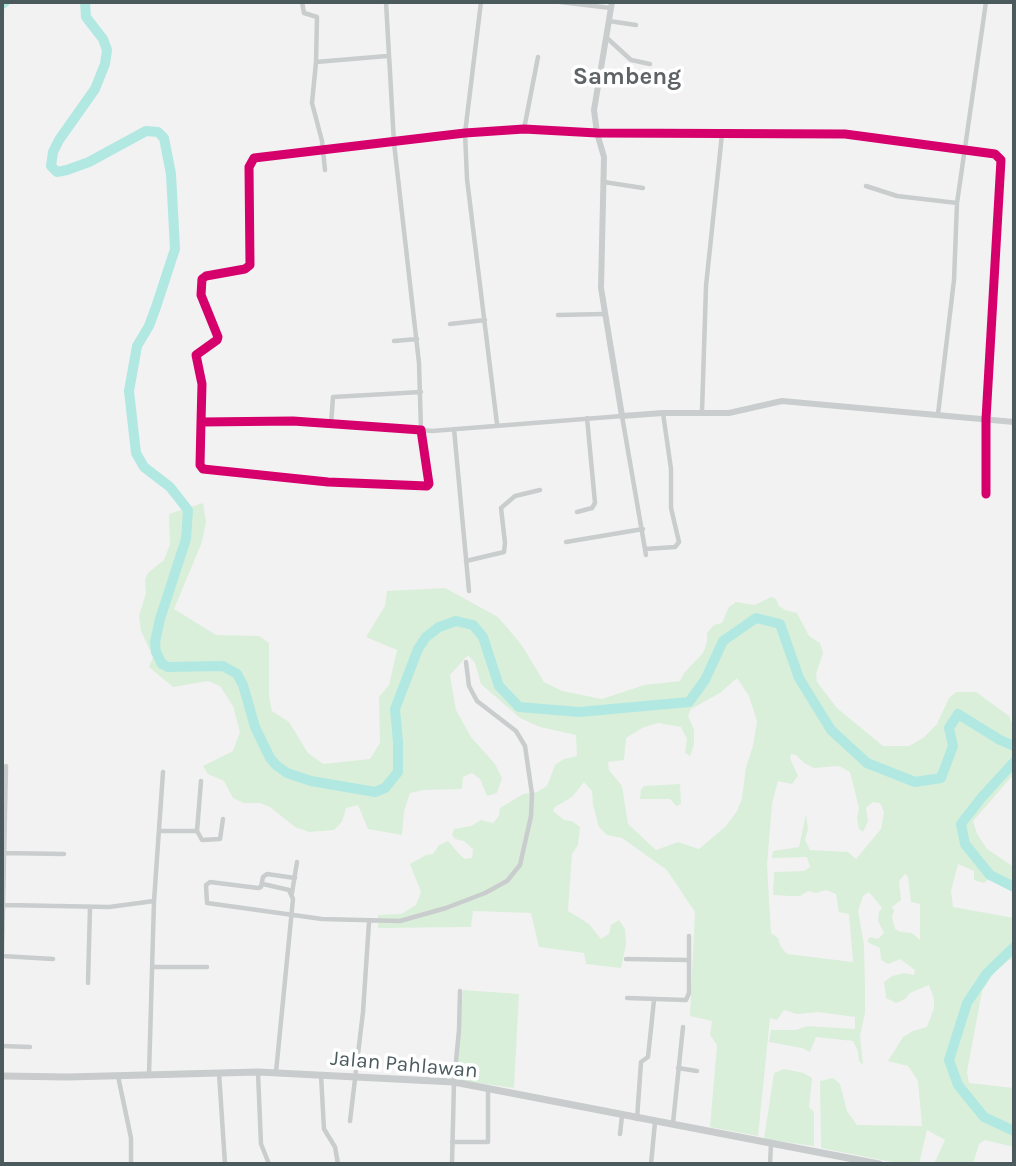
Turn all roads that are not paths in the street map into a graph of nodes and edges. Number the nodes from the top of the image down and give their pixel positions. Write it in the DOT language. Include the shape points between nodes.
graph roads {
  1 [pos="302,2"];
  2 [pos="386,2"];
  3 [pos="481,2"];
  4 [pos="560,2"];
  5 [pos="986,2"];
  6 [pos="612,5"];
  7 [pos="609,21"];
  8 [pos="636,25"];
  9 [pos="606,37"];
  10 [pos="388,56"];
  11 [pos="538,57"];
  12 [pos="316,62"];
  13 [pos="650,64"];
  14 [pos="524,129"];
  15 [pos="597,133"];
  16 [pos="465,134"];
  17 [pos="722,134"];
  18 [pos="394,143"];
  19 [pos="323,151"];
  20 [pos="964,151"];
  21 [pos="324,170"];
  22 [pos="604,183"];
  23 [pos="866,186"];
  24 [pos="643,188"];
  25 [pos="957,203"];
  26 [pos="604,314"];
  27 [pos="558,315"];
  28 [pos="485,320"];
  29 [pos="450,324"];
  30 [pos="417,339"];
  31 [pos="394,341"];
  32 [pos="421,392"];
  33 [pos="702,412"];
  34 [pos="663,413"];
  35 [pos="938,414"];
  36 [pos="622,416"];
  37 [pos="587,418"];
  38 [pos="986,419"];
  39 [pos="201,422"];
  40 [pos="1014,422"];
  41 [pos="331,424"];
  42 [pos="497,424"];
  43 [pos="421,429"];
  44 [pos="454,429"];
  45 [pos="540,490"];
  46 [pos="986,494"];
  47 [pos="577,512"];
  48 [pos="643,529"];
  49 [pos="566,542"];
  50 [pos="466,561"];
  51 [pos="469,592"];
  52 [pos="466,662"];
  53 [pos="6,766"];
  54 [pos="163,772"];
  55 [pos="201,781"];
  56 [pos="223,819"];
  57 [pos="159,831"];
  58 [pos="197,831"];
  59 [pos="4,853"];
  60 [pos="64,853"];
  61 [pos="297,862"];
  62 [pos="295,878"];
  63 [pos="262,884"];
  64 [pos="292,894"];
  65 [pos="154,901"];
  66 [pos="4,905"];
  67 [pos="90,907"];
  68 [pos="292,915"];
  69 [pos="369,922"];
  70 [pos="689,936"];
  71 [pos="2,954"];
  72 [pos="53,959"];
  73 [pos="626,959"];
  74 [pos="690,960"];
  75 [pos="152,967"];
  76 [pos="207,967"];
  77 [pos="88,983"];
  78 [pos="460,991"];
  79 [pos="627,998"];
  80 [pos="654,1000"];
  81 [pos="682,1027"];
  82 [pos="2,1046"];
  83 [pos="30,1047"];
  84 [pos="678,1068"];
  85 [pos="697,1071"];
  86 [pos="219,1072"];
  87 [pos="258,1072"];
  88 [pos="276,1072"];
  89 [pos="149,1073"];
  90 [pos="321,1075"];
  91 [pos="2,1076"];
  92 [pos="118,1076"];
  93 [pos="354,1077"];
  94 [pos="454,1082"];
  95 [pos="488,1090"];
  96 [pos="622,1116"];
  97 [pos="638,1119"];
  98 [pos="351,1121"];
  99 [pos="655,1122"];
  100 [pos="673,1126"];
  101 [pos="620,1134"];
  102 [pos="452,1142"];
  103 [pos="771,1144"];
  104 [pos="862,1163"];
  105 [pos="131,1164"];
  106 [pos="225,1164"];
  107 [pos="269,1164"];
  108 [pos="338,1164"];
  109 [pos="452,1164"];
  110 [pos="652,1164"];
  111 [pos="770,1164"];
  112 [pos="879,1164"];
  1 -- 12 [label="street" via="304,13 317,18"];
  2 -- 10 [label="street"];
  3 -- 16 [label="street"];
  4 -- 6 [label="street"];
  5 -- 20 [label="street"];
  6 -- 7 [label="street"];
  7 -- 8 [label="street"];
  7 -- 9 [label="street"];
  9 -- 13 [label="street" via="631,60"];
  9 -- 15 [label="street" via="595,100"];
  10 -- 12 [label="street"];
  10 -- 18 [label="street"];
  11 -- 14 [label="street"];
  12 -- 19 [label="street" via="312,103"];
  14 -- 15 [label="street"];
  14 -- 16 [label="street"];
  15 -- 17 [label="street"];
  15 -- 22 [label="street" via="604,157"];
  16 -- 18 [label="street"];
  16 -- 28 [label="street"];
  17 -- 20 [label="street" via="845,134"];
  17 -- 33 [label="street" via="706,286"];
  18 -- 19 [label="street"];
  18 -- 30 [label="street"];
  19 -- 21 [label="street"];
  19 -- 39 [label="street" via="251,161 250,265 202,279 201,295 218,337 196,355 202,384"];
  20 -- 25 [label="street"];
  20 -- 38 [label="street" via="995,154 1001,160"];
  22 -- 24 [label="street"];
  22 -- 26 [label="street"];
  23 -- 25 [label="street" via="897,196"];
  25 -- 35 [label="street" via="954,280"];
  26 -- 27 [label="street"];
  26 -- 36 [label="street"];
  28 -- 29 [label="street"];
  28 -- 42 [label="street"];
  30 -- 31 [label="street"];
  30 -- 32 [label="street"];
  32 -- 41 [label="street" via="333,397"];
  32 -- 43 [label="street"];
  33 -- 34 [label="street"];
  33 -- 35 [label="street" via="729,413 782,401"];
  34 -- 36 [label="street"];
  34 -- 48 [label="street" via="673,517 680,542 646,552"];
  35 -- 38 [label="street"];
  36 -- 37 [label="street"];
  36 -- 48 [label="street"];
  37 -- 42 [label="street"];
  37 -- 47 [label="street" via="595,503"];
  38 -- 40 [label="street"];
  38 -- 46 [label="street"];
  39 -- 41 [label="street"];
  39 -- 43 [label="street" via="203,469 328,482 427,486"];
  41 -- 43 [label="street"];
  42 -- 44 [label="street"];
  43 -- 44 [label="street"];
  44 -- 50 [label="street"];
  45 -- 50 [label="street" via="515,496 500,508 503,552"];
  48 -- 49 [label="street"];
  50 -- 51 [label="street"];
  52 -- 69 [label="street" via="469,686 477,701 516,731 525,746 532,794 520,864 507,881 459,903 400,921"];
  53 -- 59 [label="street"];
  54 -- 57 [label="street"];
  55 -- 58 [label="street"];
  56 -- 58 [label="street" via="220,839 202,840"];
  57 -- 58 [label="street"];
  57 -- 65 [label="street"];
  59 -- 60 [label="street"];
  59 -- 66 [label="street"];
  61 -- 62 [label="street"];
  62 -- 63 [label="street" via="267,874"];
  62 -- 64 [label="street"];
  63 -- 64 [label="street"];
  63 -- 68 [label="street" via="258,888 208,883 207,903"];
  64 -- 68 [label="street"];
  65 -- 67 [label="street"];
  65 -- 75 [label="street"];
  66 -- 67 [label="street"];
  66 -- 71 [label="street"];
  67 -- 77 [label="street"];
  68 -- 69 [label="street"];
  68 -- 88 [label="street"];
  69 -- 93 [label="street"];
  70 -- 74 [label="street"];
  71 -- 72 [label="street"];
  73 -- 74 [label="street"];
  74 -- 80 [label="street" via="688,997"];
  75 -- 76 [label="street"];
  75 -- 89 [label="street"];
  78 -- 94 [label="street"];
  79 -- 80 [label="street"];
  80 -- 97 [label="street" via="648,1057 641,1062"];
  81 -- 84 [label="street"];
  82 -- 83 [label="street"];
  84 -- 85 [label="street"];
  84 -- 100 [label="street"];
  86 -- 87 [label="main road, Jalan Pahlawan"];
  86 -- 89 [label="main road, Jalan Pahlawan"];
  86 -- 106 [label="street"];
  87 -- 88 [label="main road, Jalan Pahlawan"];
  87 -- 107 [label="street" via="261,1144"];
  88 -- 90 [label="main road, Jalan Pahlawan"];
  89 -- 92 [label="main road, Jalan Pahlawan"];
  90 -- 93 [label="main road, Jalan Pahlawan"];
  90 -- 108 [label="street" via="324,1129 335,1147"];
  91 -- 92 [label="main road, Jalan Pahlawan"];
  92 -- 105 [label="street" via="131,1138"];
  93 -- 94 [label="main road, Jalan Pahlawan"];
  93 -- 98 [label="street"];
  94 -- 95 [label="main road, Jalan Pahlawan"];
  94 -- 102 [label="street"];
  95 -- 96 [label="main road, Jalan Pahlawan"];
  95 -- 102 [label="street" via="488,1142"];
  96 -- 97 [label="main road, Jalan Pahlawan"];
  96 -- 101 [label="street"];
  97 -- 99 [label="main road, Jalan Pahlawan"];
  99 -- 100 [label="main road, Jalan Pahlawan"];
  99 -- 110 [label="street"];
  100 -- 103 [label="main road, Jalan Pahlawan"];
  102 -- 109 [label="street"];
  103 -- 104 [label="main road, Jalan Pahlawan"];
  103 -- 111 [label="street"];
  104 -- 112 [label="main road, Jalan Pahlawan"];
}
